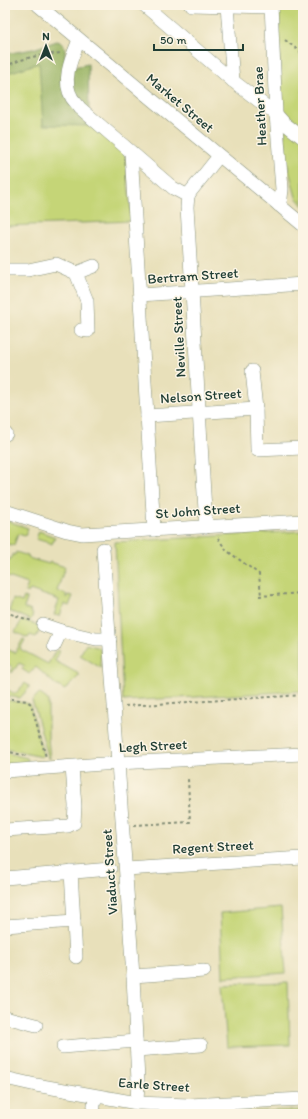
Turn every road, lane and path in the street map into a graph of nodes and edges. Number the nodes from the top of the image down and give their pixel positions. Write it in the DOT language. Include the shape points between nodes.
graph roads {
  1 [pos="38,5"];
  2 [pos="144,5"];
  3 [pos="191,5"];
  4 [pos="227,6"];
  5 [pos="271,6"];
  6 [pos="272,32"];
  7 [pos="79,40"];
  8 [pos="74,53"];
  9 [pos="303,54"];
  10 [pos="5,67"];
  11 [pos="233,81"];
  12 [pos="276,114"];
  13 [pos="303,138"];
  14 [pos="131,152"];
  15 [pos="219,156"];
  16 [pos="188,196"];
  17 [pos="279,205"];
  18 [pos="303,225"];
  19 [pos="94,266"];
  20 [pos="5,270"];
  21 [pos="76,272"];
  22 [pos="303,284"];
  23 [pos="193,292"];
  24 [pos="140,295"];
  25 [pos="87,334"];
  26 [pos="252,371"];
  27 [pos="256,409"];
  28 [pos="200,412"];
  29 [pos="147,416"];
  30 [pos="303,448"];
  31 [pos="5,510"];
  32 [pos="303,521"];
  33 [pos="208,526"];
  34 [pos="154,530"];
  35 [pos="103,549"];
  36 [pos="303,593"];
  37 [pos="5,612"];
  38 [pos="43,625"];
  39 [pos="61,631"];
  40 [pos="110,639"];
  41 [pos="54,646"];
  42 [pos="303,695"];
  43 [pos="5,698"];
  44 [pos="122,706"];
  45 [pos="303,754"];
  46 [pos="47,762"];
  47 [pos="117,763"];
  48 [pos="72,767"];
  49 [pos="5,772"];
  50 [pos="188,779"];
  51 [pos="130,826"];
  52 [pos="5,830"];
  53 [pos="303,858"];
  54 [pos="110,869"];
  55 [pos="126,869"];
  56 [pos="71,872"];
  57 [pos="5,878"];
  58 [pos="74,921"];
  59 [pos="5,926"];
  60 [pos="76,957"];
  61 [pos="204,971"];
  62 [pos="133,976"];
  63 [pos="5,1018"];
  64 [pos="36,1025"];
  65 [pos="137,1045"];
  66 [pos="201,1045"];
  67 [pos="63,1047"];
  68 [pos="5,1078"];
  69 [pos="96,1096"];
  70 [pos="303,1099"];
  71 [pos="137,1103"];
  72 [pos="189,1109"];
  73 [pos="93,1114"];
  1 -- 7 [label="street, Market Street"];
  2 -- 11 [label="street"];
  3 -- 4 [label="street"];
  4 -- 5 [label="street"];
  4 -- 11 [label="street"];
  5 -- 6 [label="street, Heather Brae"];
  6 -- 9 [label="path"];
  6 -- 12 [label="street, Heather Brae"];
  7 -- 8 [label="street"];
  7 -- 15 [label="street, Market Street"];
  8 -- 10 [label="path" via="32,56"];
  8 -- 14 [label="street" via="68,74 71,97 80,108"];
  11 -- 12 [label="street"];
  12 -- 13 [label="street"];
  12 -- 17 [label="street, Heather Brae" via="282,189"];
  14 -- 16 [label="street" via="173,188"];
  14 -- 24 [label="street"];
  15 -- 16 [label="street"];
  15 -- 17 [label="street, Market Street"];
  16 -- 23 [label="street, Neville Street"];
  17 -- 18 [label="street, Market Street"];
  19 -- 21 [label="street"];
  20 -- 21 [label="street" via="28,270 56,264"];
  21 -- 25 [label="street" via="87,302"];
  22 -- 23 [label="street, Bertram Street"];
  23 -- 24 [label="street, Bertram Street"];
  23 -- 28 [label="street, Neville Street"];
  24 -- 29 [label="street"];
  26 -- 27 [label="street, Nelson Street"];
  27 -- 28 [label="street, Nelson Street"];
  27 -- 30 [label="street, Nelson Street" via="257,450"];
  28 -- 29 [label="street, Nelson Street"];
  28 -- 33 [label="street, Neville Street"];
  29 -- 34 [label="street"];
  31 -- 34 [label="street, St John Street" via="74,533"];
  32 -- 33 [label="street, St John Street"];
  33 -- 34 [label="street, St John Street"];
  33 -- 36 [label="path" via="226,550 259,574 260,596"];
  35 -- 40 [label="street, Viaduct Street"];
  37 -- 38 [label="path"];
  38 -- 39 [label="street"];
  39 -- 40 [label="street" via="96,639"];
  39 -- 41 [label="street"];
  40 -- 47 [label="street, Viaduct Street"];
  42 -- 44 [label="path"];
  43 -- 46 [label="path" via="27,701 31,704"];
  45 -- 47 [label="street, Legh Street"];
  47 -- 48 [label="street, Legh Street"];
  47 -- 55 [label="street, Viaduct Street"];
  48 -- 49 [label="street, Legh Street"];
  48 -- 52 [label="street" via="74,823 68,826"];
  50 -- 51 [label="path" via="190,822"];
  53 -- 55 [label="street, Regent Street"];
  54 -- 56 [label="street"];
  55 -- 62 [label="street, Viaduct Street"];
  56 -- 57 [label="street"];
  56 -- 58 [label="street"];
  58 -- 59 [label="street"];
  58 -- 60 [label="street"];
  61 -- 62 [label="street"];
  62 -- 65 [label="street, Viaduct Street"];
  63 -- 64 [label="street"];
  65 -- 66 [label="street"];
  65 -- 67 [label="street"];
  65 -- 71 [label="street, Viaduct Street"];
  68 -- 69 [label="street, Earle Street"];
  69 -- 71 [label="street, Earle Street"];
  69 -- 73 [label="street"];
  70 -- 72 [label="street, Earle Street"];
  71 -- 72 [label="street, Earle Street"];
}
